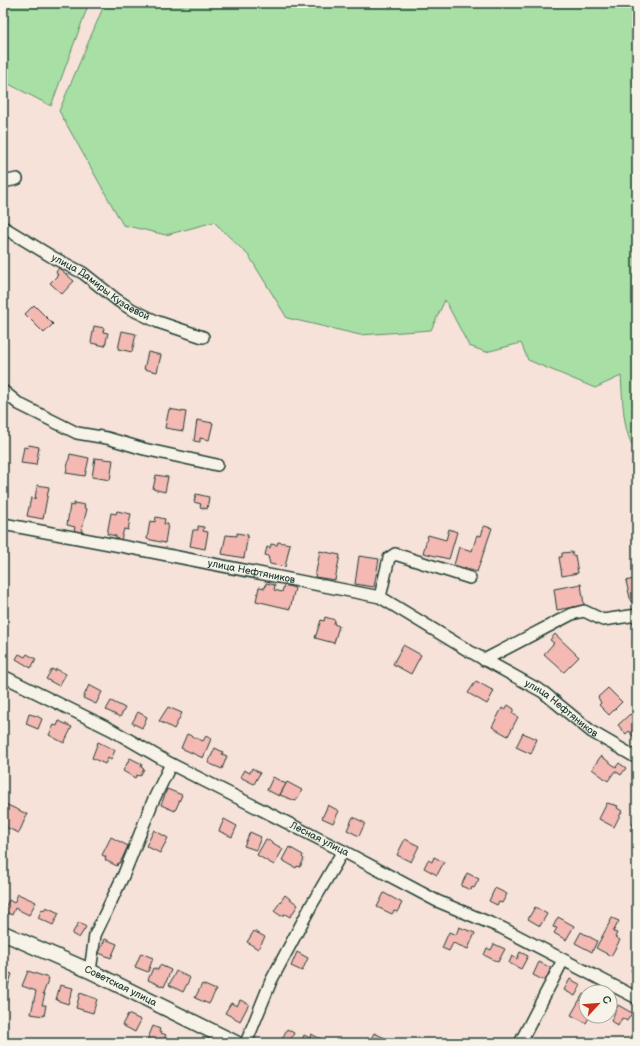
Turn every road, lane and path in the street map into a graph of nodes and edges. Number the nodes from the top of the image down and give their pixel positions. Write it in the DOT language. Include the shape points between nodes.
graph roads {
  1 [pos="17,179"];
  2 [pos="3,182"];
  3 [pos="3,227"];
  4 [pos="203,337"];
  5 [pos="3,391"];
  6 [pos="217,465"];
  7 [pos="3,524"];
  8 [pos="470,578"];
  9 [pos="380,597"];
  10 [pos="637,615"];
  11 [pos="484,660"];
  12 [pos="3,676"];
  13 [pos="637,758"];
  14 [pos="171,764"];
  15 [pos="343,851"];
  16 [pos="3,933"];
  17 [pos="563,960"];
  18 [pos="90,971"];
  19 [pos="637,998"];
  20 [pos="236,1043"];
  21 [pos="246,1043"];
  22 [pos="520,1043"];
  1 -- 2 [label="street"];
  3 -- 4 [label="street, улица Дамиры Кузаевой" via="83,273 131,309 158,322"];
  5 -- 6 [label="street" via="19,404 77,433"];
  7 -- 9 [label="street, улица Нефтяников"];
  8 -- 9 [label="street" via="395,554 389,558"];
  9 -- 11 [label="street, улица Нефтяников"];
  10 -- 11 [label="street" via="603,620 584,611 572,614"];
  11 -- 13 [label="street, улица Нефтяников" via="543,692 592,732"];
  12 -- 14 [label="street, Лесная улица" via="112,730"];
  14 -- 15 [label="street, Лесная улица"];
  14 -- 18 [label="street" via="95,935"];
  15 -- 17 [label="street, Лесная улица" via="437,901 502,928"];
  15 -- 21 [label="street" via="271,981"];
  16 -- 18 [label="street, Советская улица"];
  17 -- 19 [label="street, Лесная улица"];
  17 -- 22 [label="street"];
  18 -- 20 [label="street, Советская улица"];
}
